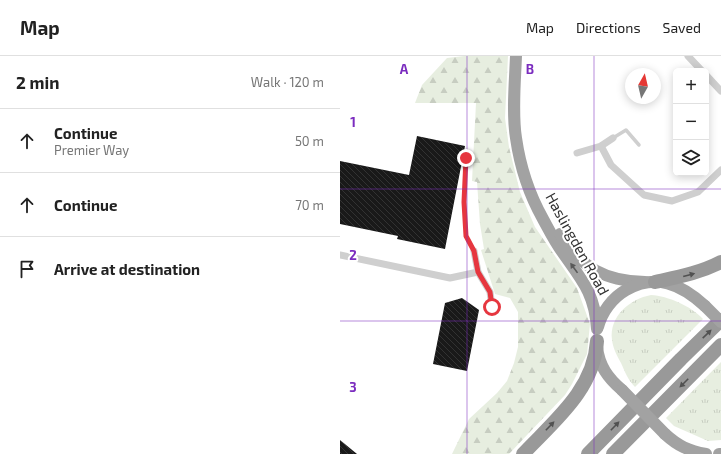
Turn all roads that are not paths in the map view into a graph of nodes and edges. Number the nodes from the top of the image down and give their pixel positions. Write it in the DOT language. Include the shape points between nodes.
graph roads {
  1 [pos="516,56"];
  2 [pos="523,56"];
  3 [pos="688,56"];
  4 [pos="699,68"];
  5 [pos="709,78"];
  6 [pos="721,91"];
  7 [pos="613,138"];
  8 [pos="639,144"];
  9 [pos="601,146"];
  10 [pos="577,153"];
  11 [pos="466,158"];
  12 [pos="721,170"];
  13 [pos="474,251"];
  14 [pos="340,255"];
  15 [pos="721,262"];
  16 [pos="478,272"];
  17 [pos="650,282"];
  18 [pos="492,307"];
  19 [pos="721,321"];
  20 [pos="597,335"];
  21 [pos="721,345"];
  22 [pos="523,454"];
  23 [pos="588,454"];
  24 [pos="613,454"];
  25 [pos="706,454"];
  20 -- 1 [label="highway, Haslingden Road, one-way" via="595,308 588,290 543,220 520,162 516,136"];
  2 -- 17 [label="highway, Haslingden Road" via="520,98 523,136 536,187 550,218 573,252 589,266 616,279"];
  3 -- 4 [label="street"];
  5 -- 6 [label="street"];
  7 -- 8 [label="lane" via="626,130"];
  7 -- 9 [label="street"];
  9 -- 10 [label="street"];
  9 -- 12 [label="street" via="611,164 644,195 672,201 698,192"];
  11 -- 13 [label="lane" via="466,236"];
  13 -- 16 [label="street"];
  14 -- 16 [label="street" via="450,278"];
  17 -- 15 [label="highway, one-way" via="690,275"];
  16 -- 18 [label="street" via="490,292"];
  17 -- 19 [label="highway, Haslingden Road, bridge" via="662,282 682,289"];
  17 -- 20 [label="highway" via="629,289 614,299 603,314"];
  23 -- 19 [label="highway, one-way"];
  22 -- 20 [label="highway, one-way" via="581,390 591,368"];
  20 -- 25 [label="highway, Haslingden Road, bridge" via="602,366 612,381 673,442 687,450"];
  21 -- 24 [label="highway, one-way"];
}
